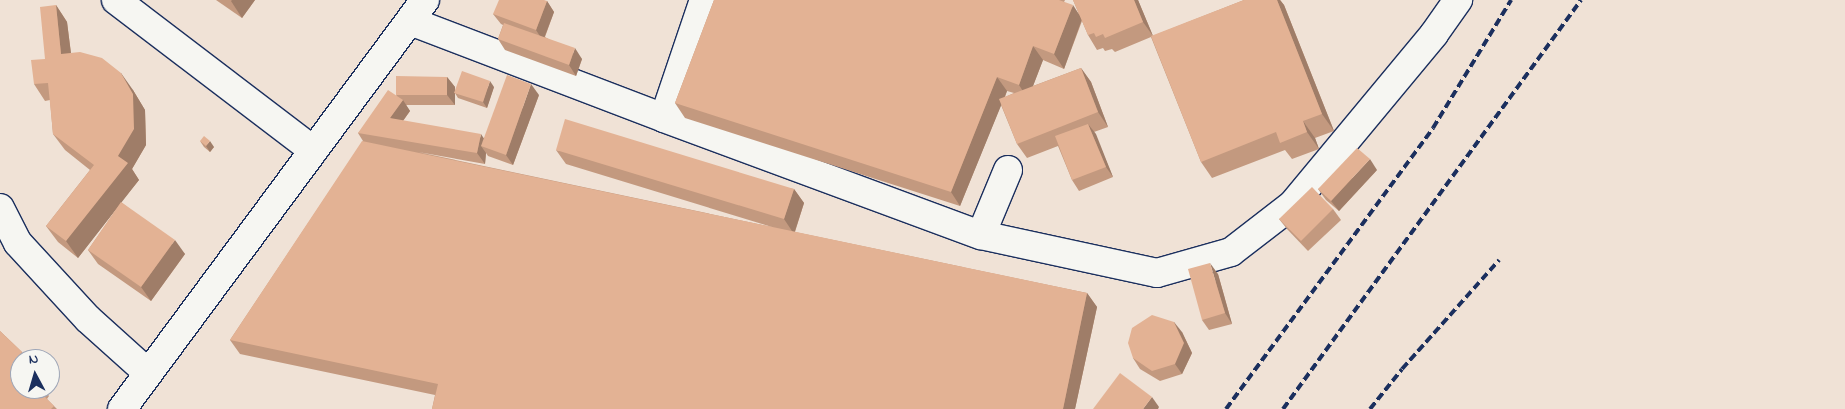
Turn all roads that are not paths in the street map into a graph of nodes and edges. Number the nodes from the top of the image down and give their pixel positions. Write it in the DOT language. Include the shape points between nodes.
graph roads {
  1 [pos="116,0"];
  2 [pos="704,0"];
  3 [pos="1458,0"];
  4 [pos="417,10"];
  5 [pos="664,118"];
  6 [pos="313,150"];
  7 [pos="1008,170"];
  8 [pos="0,208"];
  9 [pos="981,235"];
  10 [pos="148,373"];
  11 [pos="122,409"];
  1 -- 6 [label="street"];
  2 -- 5 [label="street"];
  3 -- 9 [label="street" via="1434,34 1293,204 1231,252 1157,273"];
  4 -- 5 [label="street"];
  4 -- 6 [label="street"];
  5 -- 9 [label="street"];
  6 -- 10 [label="street"];
  7 -- 9 [label="street"];
  8 -- 10 [label="street" via="18,243 88,319"];
  10 -- 11 [label="street"];
}
